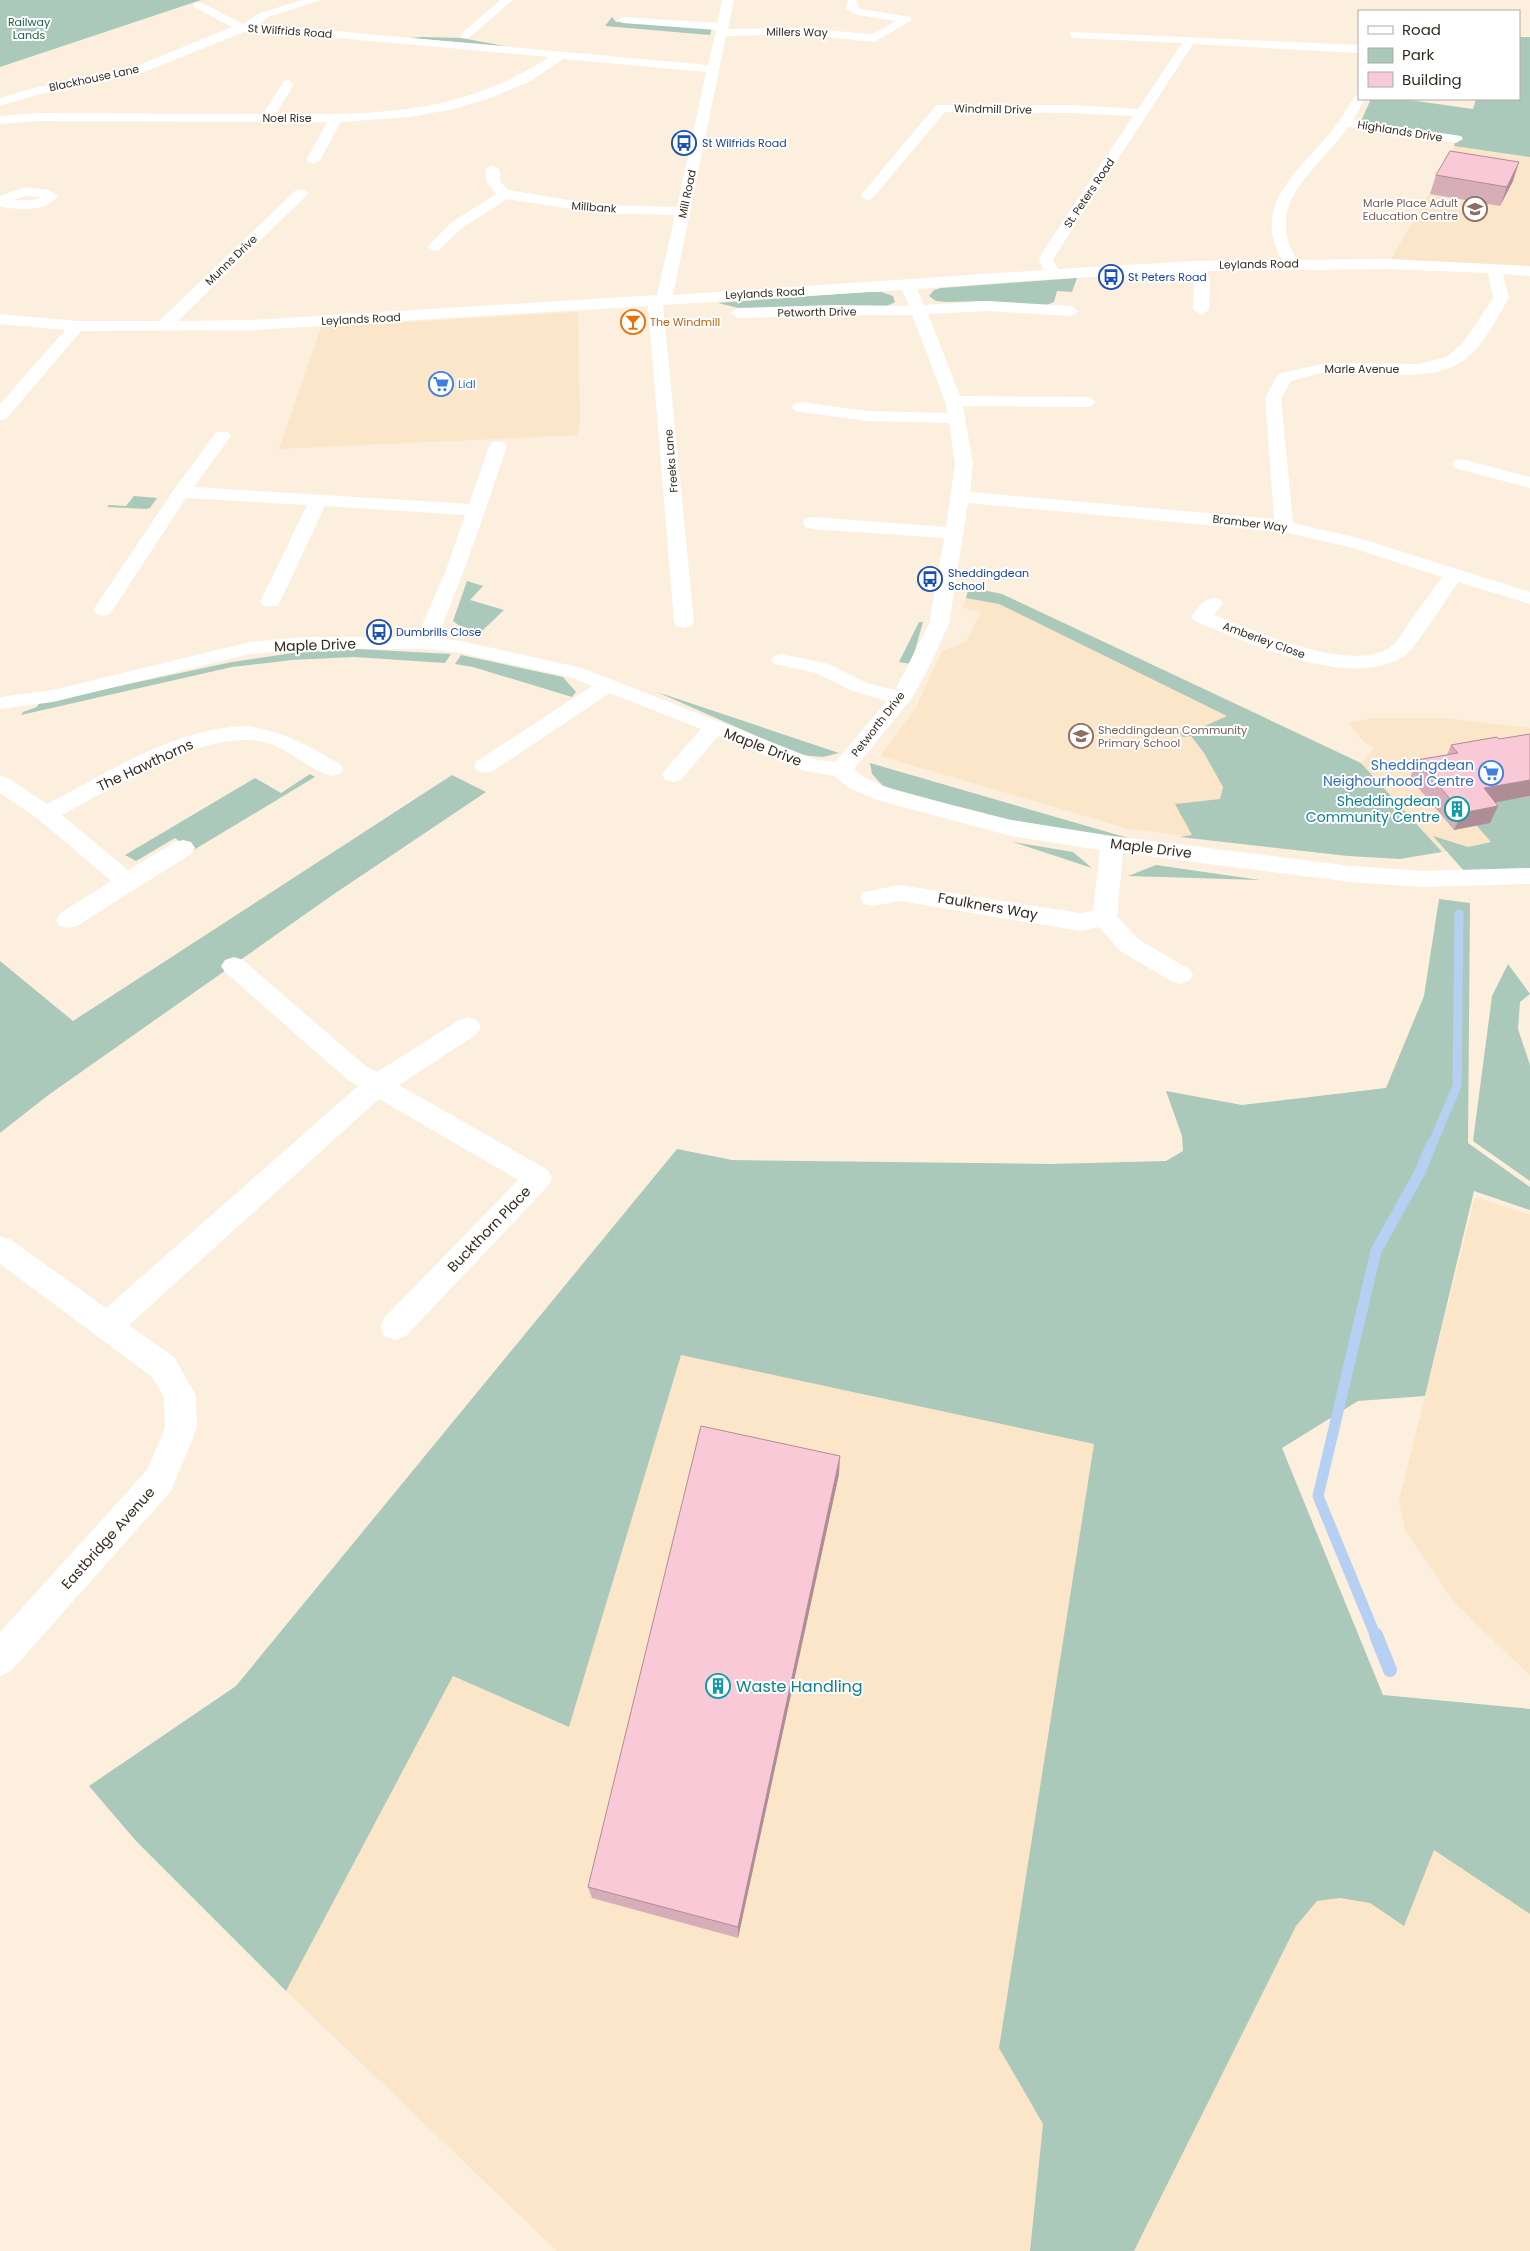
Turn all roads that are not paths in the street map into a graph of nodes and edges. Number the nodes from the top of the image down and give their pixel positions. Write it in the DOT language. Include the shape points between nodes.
graph roads {
  1 [pos="315,0"];
  2 [pos="507,0"];
  3 [pos="852,2"];
  4 [pos="726,4"];
  5 [pos="198,5"];
  6 [pos="710,8"];
  7 [pos="907,19"];
  8 [pos="623,20"];
  9 [pos="921,20"];
  10 [pos="246,27"];
  11 [pos="721,30"];
  12 [pos="1074,34"];
  13 [pos="465,36"];
  14 [pos="388,39"];
  15 [pos="1190,40"];
  16 [pos="1358,49"];
  17 [pos="515,51"];
  18 [pos="561,55"];
  19 [pos="713,69"];
  20 [pos="288,84"];
  21 [pos="1358,100"];
  22 [pos="0,102"];
  23 [pos="1141,113"];
  24 [pos="267,118"];
  25 [pos="336,118"];
  26 [pos="0,120"];
  27 [pos="1345,123"];
  28 [pos="1456,140"];
  29 [pos="313,160"];
  30 [pos="492,169"];
  31 [pos="301,193"];
  32 [pos="505,194"];
  33 [pos="867,196"];
  34 [pos="684,211"];
  35 [pos="434,247"];
  36 [pos="1291,263"];
  37 [pos="1195,266"];
  38 [pos="1496,270"];
  39 [pos="1530,271"];
  40 [pos="1053,274"];
  41 [pos="908,285"];
  42 [pos="659,299"];
  43 [pos="916,310"];
  44 [pos="1201,310"];
  45 [pos="1071,311"];
  46 [pos="725,314"];
  47 [pos="0,319"];
  48 [pos="77,326"];
  49 [pos="162,327"];
  50 [pos="1086,402"];
  51 [pos="801,407"];
  52 [pos="956,410"];
  53 [pos="0,415"];
  54 [pos="222,436"];
  55 [pos="498,446"];
  56 [pos="1461,464"];
  57 [pos="1530,484"];
  58 [pos="181,492"];
  59 [pos="960,497"];
  60 [pos="318,501"];
  61 [pos="477,510"];
  62 [pos="812,523"];
  63 [pos="1284,526"];
  64 [pos="952,533"];
  65 [pos="1454,574"];
  66 [pos="1530,598"];
  67 [pos="270,602"];
  68 [pos="1213,603"];
  69 [pos="103,610"];
  70 [pos="684,622"];
  71 [pos="425,643"];
  72 [pos="781,660"];
  73 [pos="608,685"];
  74 [pos="901,698"];
  75 [pos="0,703"];
  76 [pos="714,728"];
  77 [pos="485,766"];
  78 [pos="332,769"];
  79 [pos="841,770"];
  80 [pos="673,775"];
  81 [pos="0,783"];
  82 [pos="46,814"];
  83 [pos="1112,844"];
  84 [pos="183,848"];
  85 [pos="1530,876"];
  86 [pos="127,882"];
  87 [pos="872,898"];
  88 [pos="1105,918"];
  89 [pos="68,920"];
  90 [pos="234,966"];
  91 [pos="1180,975"];
  92 [pos="468,1027"];
  93 [pos="376,1086"];
  94 [pos="0,1248"];
  95 [pos="106,1327"];
  96 [pos="395,1327"];
  97 [pos="0,1658"];
  1 -- 10 [label="street, Blackhouse Lane" via="264,15"];
  2 -- 13 [label="street"];
  3 -- 7 [label="street" via="852,9 857,12"];
  4 -- 6 [label="street"];
  4 -- 11 [label="street, Mill Road"];
  5 -- 10 [label="street, St Wilfrids Road"];
  7 -- 9 [label="street"];
  7 -- 11 [label="street, Millers Way" via="878,42 798,31"];
  8 -- 11 [label="street, Millers Way"];
  10 -- 14 [label="street, St Wilfrids Road"];
  10 -- 22 [label="street, Blackhouse Lane" via="140,69 25,93"];
  11 -- 19 [label="street, Mill Road"];
  12 -- 15 [label="street"];
  13 -- 14 [label="street, St Wilfrids Road" via="422,35"];
  13 -- 17 [label="street, St Wilfrids Road" via="502,42 515,47"];
  14 -- 17 [label="street, St Wilfrids Road"];
  15 -- 16 [label="street"];
  15 -- 23 [label="street, St. Peters Road"];
  17 -- 18 [label="street, St Wilfrids Road"];
  18 -- 19 [label="street, St Wilfrids Road"];
  18 -- 25 [label="street, Noel Rise" via="516,85 482,99 438,108"];
  19 -- 34 [label="street, Mill Road"];
  20 -- 24 [label="street"];
  21 -- 27 [label="street, Highlands Drive"];
  23 -- 33 [label="street, Windmill Drive" via="941,108"];
  23 -- 40 [label="street, St. Peters Road" via="1046,259"];
  24 -- 25 [label="street, Noel Rise"];
  24 -- 26 [label="street, Noel Rise" via="38,117"];
  25 -- 29 [label="street"];
  27 -- 28 [label="street, Highlands Drive"];
  27 -- 36 [label="street, Highlands Drive" via="1311,161 1282,205 1277,230"];
  30 -- 32 [label="street" via="490,179"];
  31 -- 49 [label="street, Munns Drive"];
  32 -- 34 [label="street, Millbank" via="598,208"];
  32 -- 35 [label="street" via="457,225"];
  34 -- 42 [label="street, Mill Road"];
  36 -- 37 [label="street, Leylands Road"];
  36 -- 38 [label="street, Leylands Road"];
  37 -- 40 [label="street, Leylands Road"];
  37 -- 44 [label="street" via="1202,280"];
  38 -- 39 [label="street, Leylands Road"];
  38 -- 63 [label="street, Marle Avenue" via="1501,298 1463,353 1447,363 1421,369 1334,367 1307,370 1284,378 1273,398"];
  40 -- 41 [label="street, Leylands Road"];
  41 -- 42 [label="street, Leylands Road"];
  41 -- 43 [label="street, Petworth Drive"];
  42 -- 49 [label="street, Leylands Road" via="325,321"];
  42 -- 70 [label="street, Freeks Lane"];
  43 -- 45 [label="street, Petworth Drive" via="986,306"];
  43 -- 46 [label="street, Petworth Drive"];
  43 -- 52 [label="street, Petworth Drive"];
  47 -- 48 [label="street, Leylands Road"];
  48 -- 49 [label="street, Leylands Road"];
  48 -- 53 [label="street"];
  50 -- 52 [label="street"];
  51 -- 52 [label="street" via="867,416"];
  52 -- 59 [label="street, Petworth Drive" via="964,464"];
  54 -- 58 [label="street"];
  55 -- 61 [label="street"];
  56 -- 57 [label="street"];
  58 -- 60 [label="street"];
  58 -- 69 [label="street"];
  59 -- 63 [label="street, Bramber Way"];
  59 -- 64 [label="street, Petworth Drive"];
  60 -- 61 [label="street"];
  60 -- 67 [label="street"];
  61 -- 71 [label="street"];
  62 -- 64 [label="street"];
  63 -- 65 [label="street, Bramber Way" via="1355,543"];
  64 -- 74 [label="street, Petworth Drive" via="938,624"];
  65 -- 66 [label="street, Bramber Way"];
  65 -- 68 [label="street, Amberley Close" via="1399,651 1381,659 1337,661 1309,656 1201,616"];
  71 -- 73 [label="street, Maple Drive" via="550,665"];
  71 -- 75 [label="street, Maple Drive" via="305,643 250,648 53,696"];
  72 -- 74 [label="street" via="822,668 860,687"];
  73 -- 76 [label="street, Maple Drive"];
  73 -- 77 [label="street"];
  74 -- 79 [label="street, Petworth Drive"];
  76 -- 79 [label="street, Maple Drive" via="813,766"];
  76 -- 80 [label="street"];
  78 -- 82 [label="street, The Hawthorns" via="266,736 215,735 184,743"];
  79 -- 83 [label="street, Maple Drive" via="857,783 885,795 1011,828"];
  81 -- 82 [label="street"];
  82 -- 86 [label="street"];
  83 -- 85 [label="street, Maple Drive" via="1351,874 1423,879"];
  83 -- 88 [label="street"];
  84 -- 86 [label="street"];
  86 -- 89 [label="street"];
  87 -- 88 [label="street, Faulkners Way" via="900,893 1080,922"];
  88 -- 91 [label="street" via="1129,945"];
  90 -- 93 [label="street, Buckthorn Place"];
  92 -- 93 [label="street"];
  93 -- 95 [label="street"];
  93 -- 96 [label="street, Buckthorn Place" via="538,1178"];
  94 -- 95 [label="street, Eastbridge Avenue"];
  95 -- 97 [label="street, Eastbridge Avenue" via="163,1367 180,1395 181,1428 160,1480"];
}
